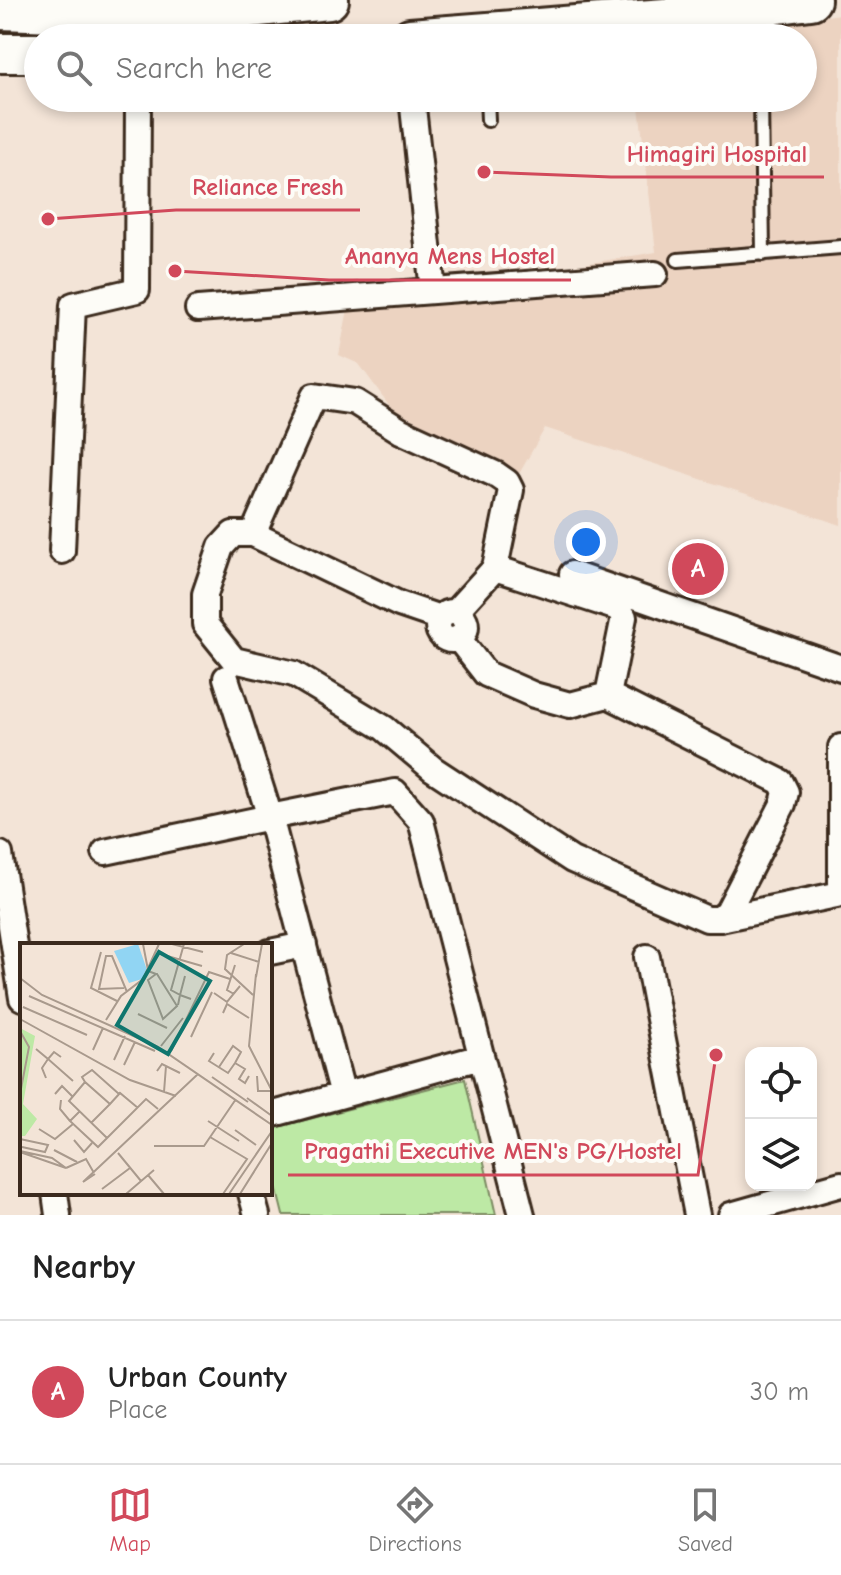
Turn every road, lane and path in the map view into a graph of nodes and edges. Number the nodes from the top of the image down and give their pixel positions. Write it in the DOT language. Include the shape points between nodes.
graph roads {
  1 [pos="329,0"];
  2 [pos="811,0"];
  3 [pos="169,8"];
  4 [pos="0,10"];
  5 [pos="760,22"];
  6 [pos="601,24"];
  7 [pos="0,53"];
  8 [pos="24,53"];
  9 [pos="138,112"];
  10 [pos="414,112"];
  11 [pos="488,112"];
  12 [pos="761,112"];
  13 [pos="488,120"];
  14 [pos="841,247"];
  15 [pos="763,254"];
  16 [pos="678,260"];
  17 [pos="655,274"];
  18 [pos="433,291"];
  19 [pos="198,309"];
  20 [pos="253,534"];
  21 [pos="62,551"];
  22 [pos="495,568"];
  23 [pos="572,574"];
  24 [pos="447,615"];
  25 [pos="839,667"];
  26 [pos="226,678"];
  27 [pos="608,695"];
  28 [pos="841,747"];
  29 [pos="270,817"];
  30 [pos="105,852"];
  31 [pos="0,854"];
  32 [pos="841,883"];
  33 [pos="841,894"];
  34 [pos="720,919"];
  35 [pos="6,933"];
  36 [pos="304,945"];
  37 [pos="272,952"];
  38 [pos="647,957"];
  39 [pos="20,990"];
  40 [pos="481,1057"];
  41 [pos="343,1095"];
  42 [pos="272,1114"];
  43 [pos="841,1184"];
  44 [pos="55,1195"];
  45 [pos="252,1195"];
  46 [pos="58,1215"];
  47 [pos="257,1215"];
  48 [pos="522,1215"];
  49 [pos="697,1215"];
  50 [pos="731,1215"];
  1 -- 3 [label="main road"];
  2 -- 5 [label="main road"];
  3 -- 4 [label="main road"];
  5 -- 6 [label="main road" via="665,18"];
  7 -- 8 [label="main road"];
  9 -- 21 [label="street" via="137,290 73,305"];
  10 -- 18 [label="street"];
  11 -- 13 [label="lane"];
  12 -- 15 [label="lane"];
  14 -- 15 [label="lane"];
  15 -- 16 [label="lane"];
  17 -- 18 [label="street"];
  18 -- 19 [label="street"];
  20 -- 22 [label="street" via="314,396 355,402 401,431 507,482 511,490"];
  20 -- 24 [label="street" via="399,604"];
  20 -- 34 [label="street" via="233,534 221,547 205,594 205,624 234,660 294,674 384,728 433,769 572,860 707,919"];
  22 -- 24 [label="street"];
  22 -- 27 [label="street" via="618,608 624,626"];
  23 -- 25 [label="street"];
  24 -- 27 [label="street" via="438,630 448,639 458,638 486,674 570,705"];
  26 -- 29 [label="street"];
  27 -- 34 [label="street" via="781,782 786,792"];
  28 -- 32 [label="street"];
  29 -- 30 [label="street"];
  29 -- 36 [label="street"];
  29 -- 40 [label="street" via="395,792 421,821"];
  31 -- 35 [label="street"];
  33 -- 34 [label="street"];
  35 -- 39 [label="street"];
  36 -- 37 [label="street"];
  36 -- 41 [label="street"];
  38 -- 49 [label="street"];
  40 -- 41 [label="street"];
  40 -- 48 [label="street"];
  41 -- 42 [label="street"];
  43 -- 50 [label="street"];
  44 -- 46 [label="street"];
  45 -- 47 [label="street"];
}
